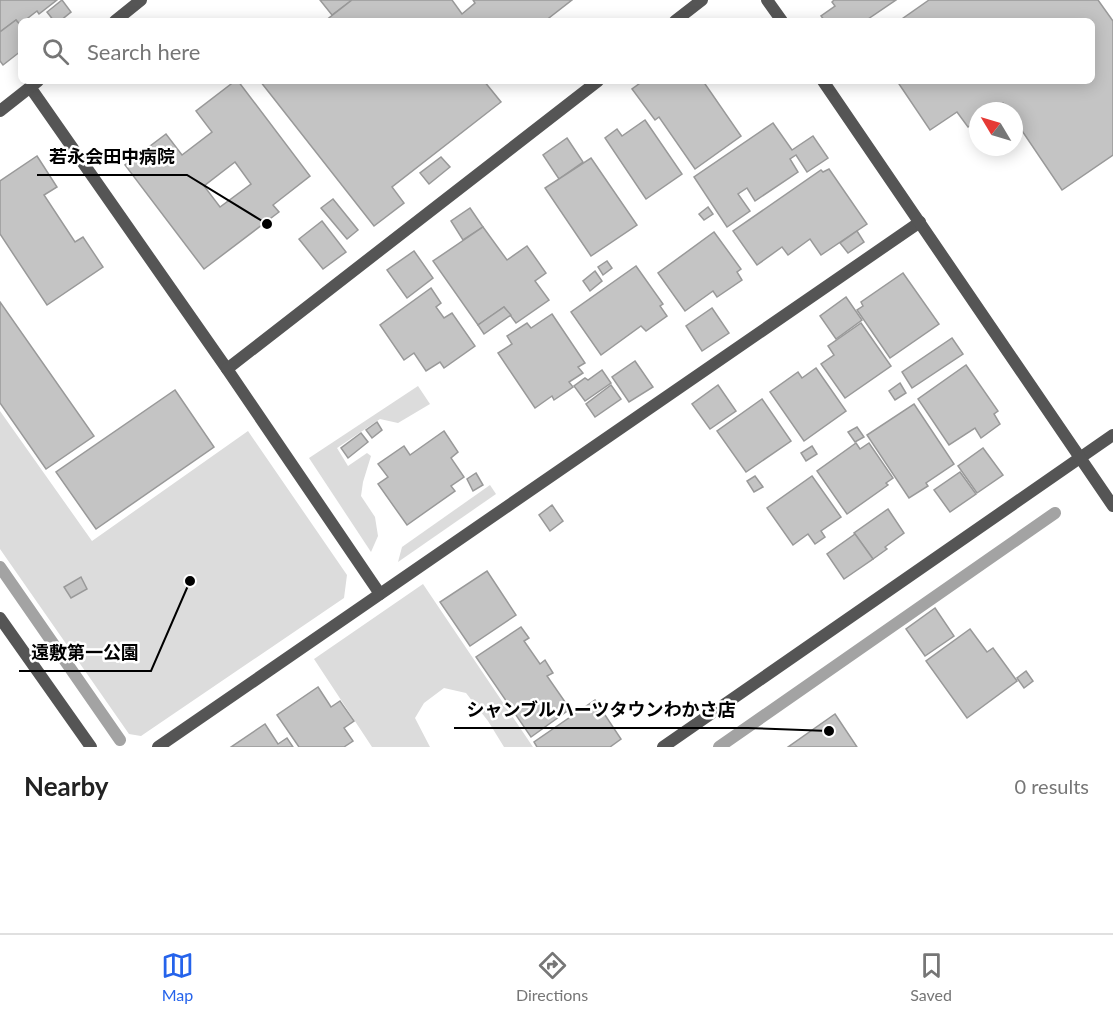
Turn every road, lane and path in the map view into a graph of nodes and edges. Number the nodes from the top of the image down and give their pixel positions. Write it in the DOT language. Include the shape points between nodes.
graph roads {
  1 [pos="141,0"];
  2 [pos="702,0"];
  3 [pos="767,0"];
  4 [pos="119,18"];
  5 [pos="679,18"];
  6 [pos="780,18"];
  7 [pos="34,84"];
  8 [pos="594,84"];
  9 [pos="825,84"];
  10 [pos="0,111"];
  11 [pos="920,222"];
  12 [pos="227,369"];
  13 [pos="1113,435"];
  14 [pos="1080,458"];
  15 [pos="1113,506"];
  16 [pos="380,594"];
  17 [pos="0,618"];
  18 [pos="91,747"];
  19 [pos="158,747"];
  20 [pos="663,747"];
  1 -- 4 [label="street"];
  2 -- 5 [label="street"];
  3 -- 6 [label="street"];
  7 -- 10 [label="street"];
  7 -- 12 [label="street"];
  8 -- 12 [label="street"];
  9 -- 11 [label="street"];
  11 -- 14 [label="street"];
  11 -- 16 [label="street"];
  12 -- 16 [label="street"];
  13 -- 14 [label="street"];
  14 -- 15 [label="street"];
  14 -- 20 [label="street"];
  16 -- 19 [label="street"];
  17 -- 18 [label="street"];
}
